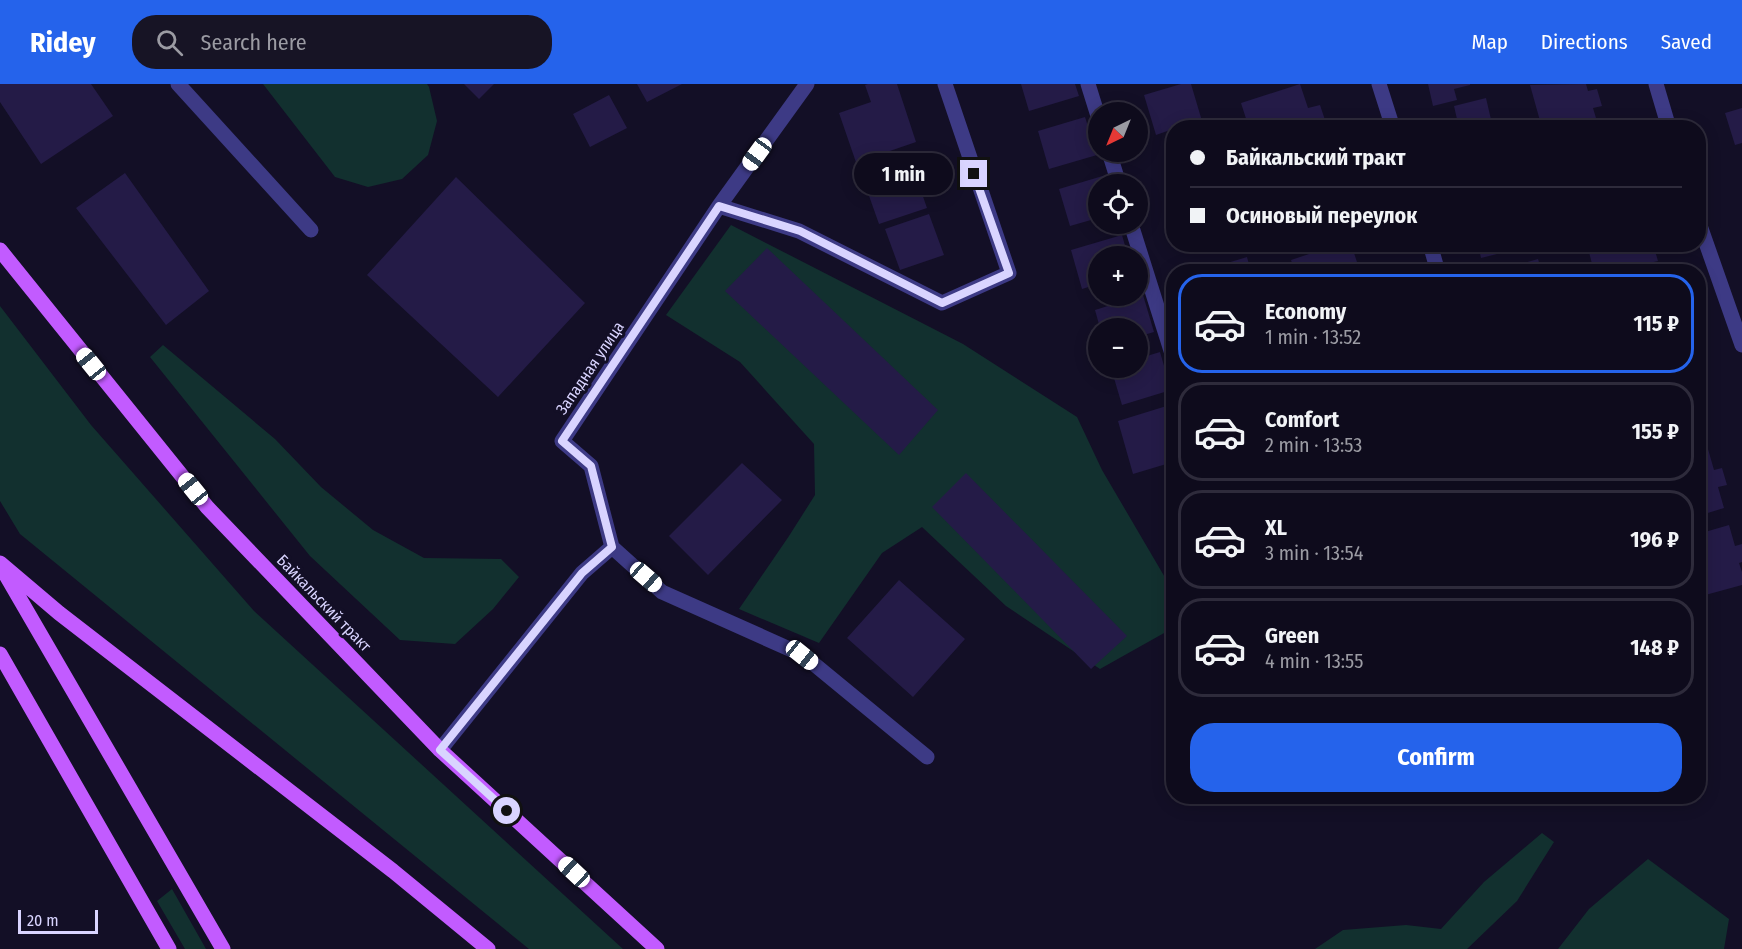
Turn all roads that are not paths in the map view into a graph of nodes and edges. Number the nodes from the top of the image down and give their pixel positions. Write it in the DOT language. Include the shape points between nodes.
graph roads {
  1 [pos="178,84"];
  2 [pos="807,84"];
  3 [pos="945,84"];
  4 [pos="1088,84"];
  5 [pos="1379,84"];
  6 [pos="1656,84"];
  7 [pos="1094,102"];
  8 [pos="1390,120"];
  9 [pos="1667,120"];
  10 [pos="719,206"];
  11 [pos="310,230"];
  12 [pos="1134,234"];
  13 [pos="1706,243"];
  14 [pos="0,250"];
  15 [pos="1166,335"];
  16 [pos="1742,345"];
  17 [pos="612,547"];
  18 [pos="0,564"];
  19 [pos="0,654"];
  20 [pos="440,750"];
  21 [pos="927,757"];
  22 [pos="169,949"];
  23 [pos="223,949"];
  24 [pos="488,949"];
  25 [pos="657,949"];
  1 -- 11 [label="street"];
  2 -- 10 [label="street, Западная улица"];
  3 -- 10 [label="street" via="1009,273 942,303 800,231"];
  4 -- 7 [label="street"];
  5 -- 8 [label="street"];
  6 -- 9 [label="street"];
  10 -- 17 [label="street, Западная улица" via="562,441 591,466"];
  12 -- 15 [label="street"];
  13 -- 16 [label="street"];
  14 -- 20 [label="main road, Байкальский тракт" via="207,507"];
  17 -- 20 [label="street" via="582,573"];
  17 -- 21 [label="street" via="662,592 802,655"];
  18 -- 23 [label="main road"];
  18 -- 24 [label="main road"];
  19 -- 22 [label="main road"];
  20 -- 25 [label="main road, Байкальский тракт"];
}
